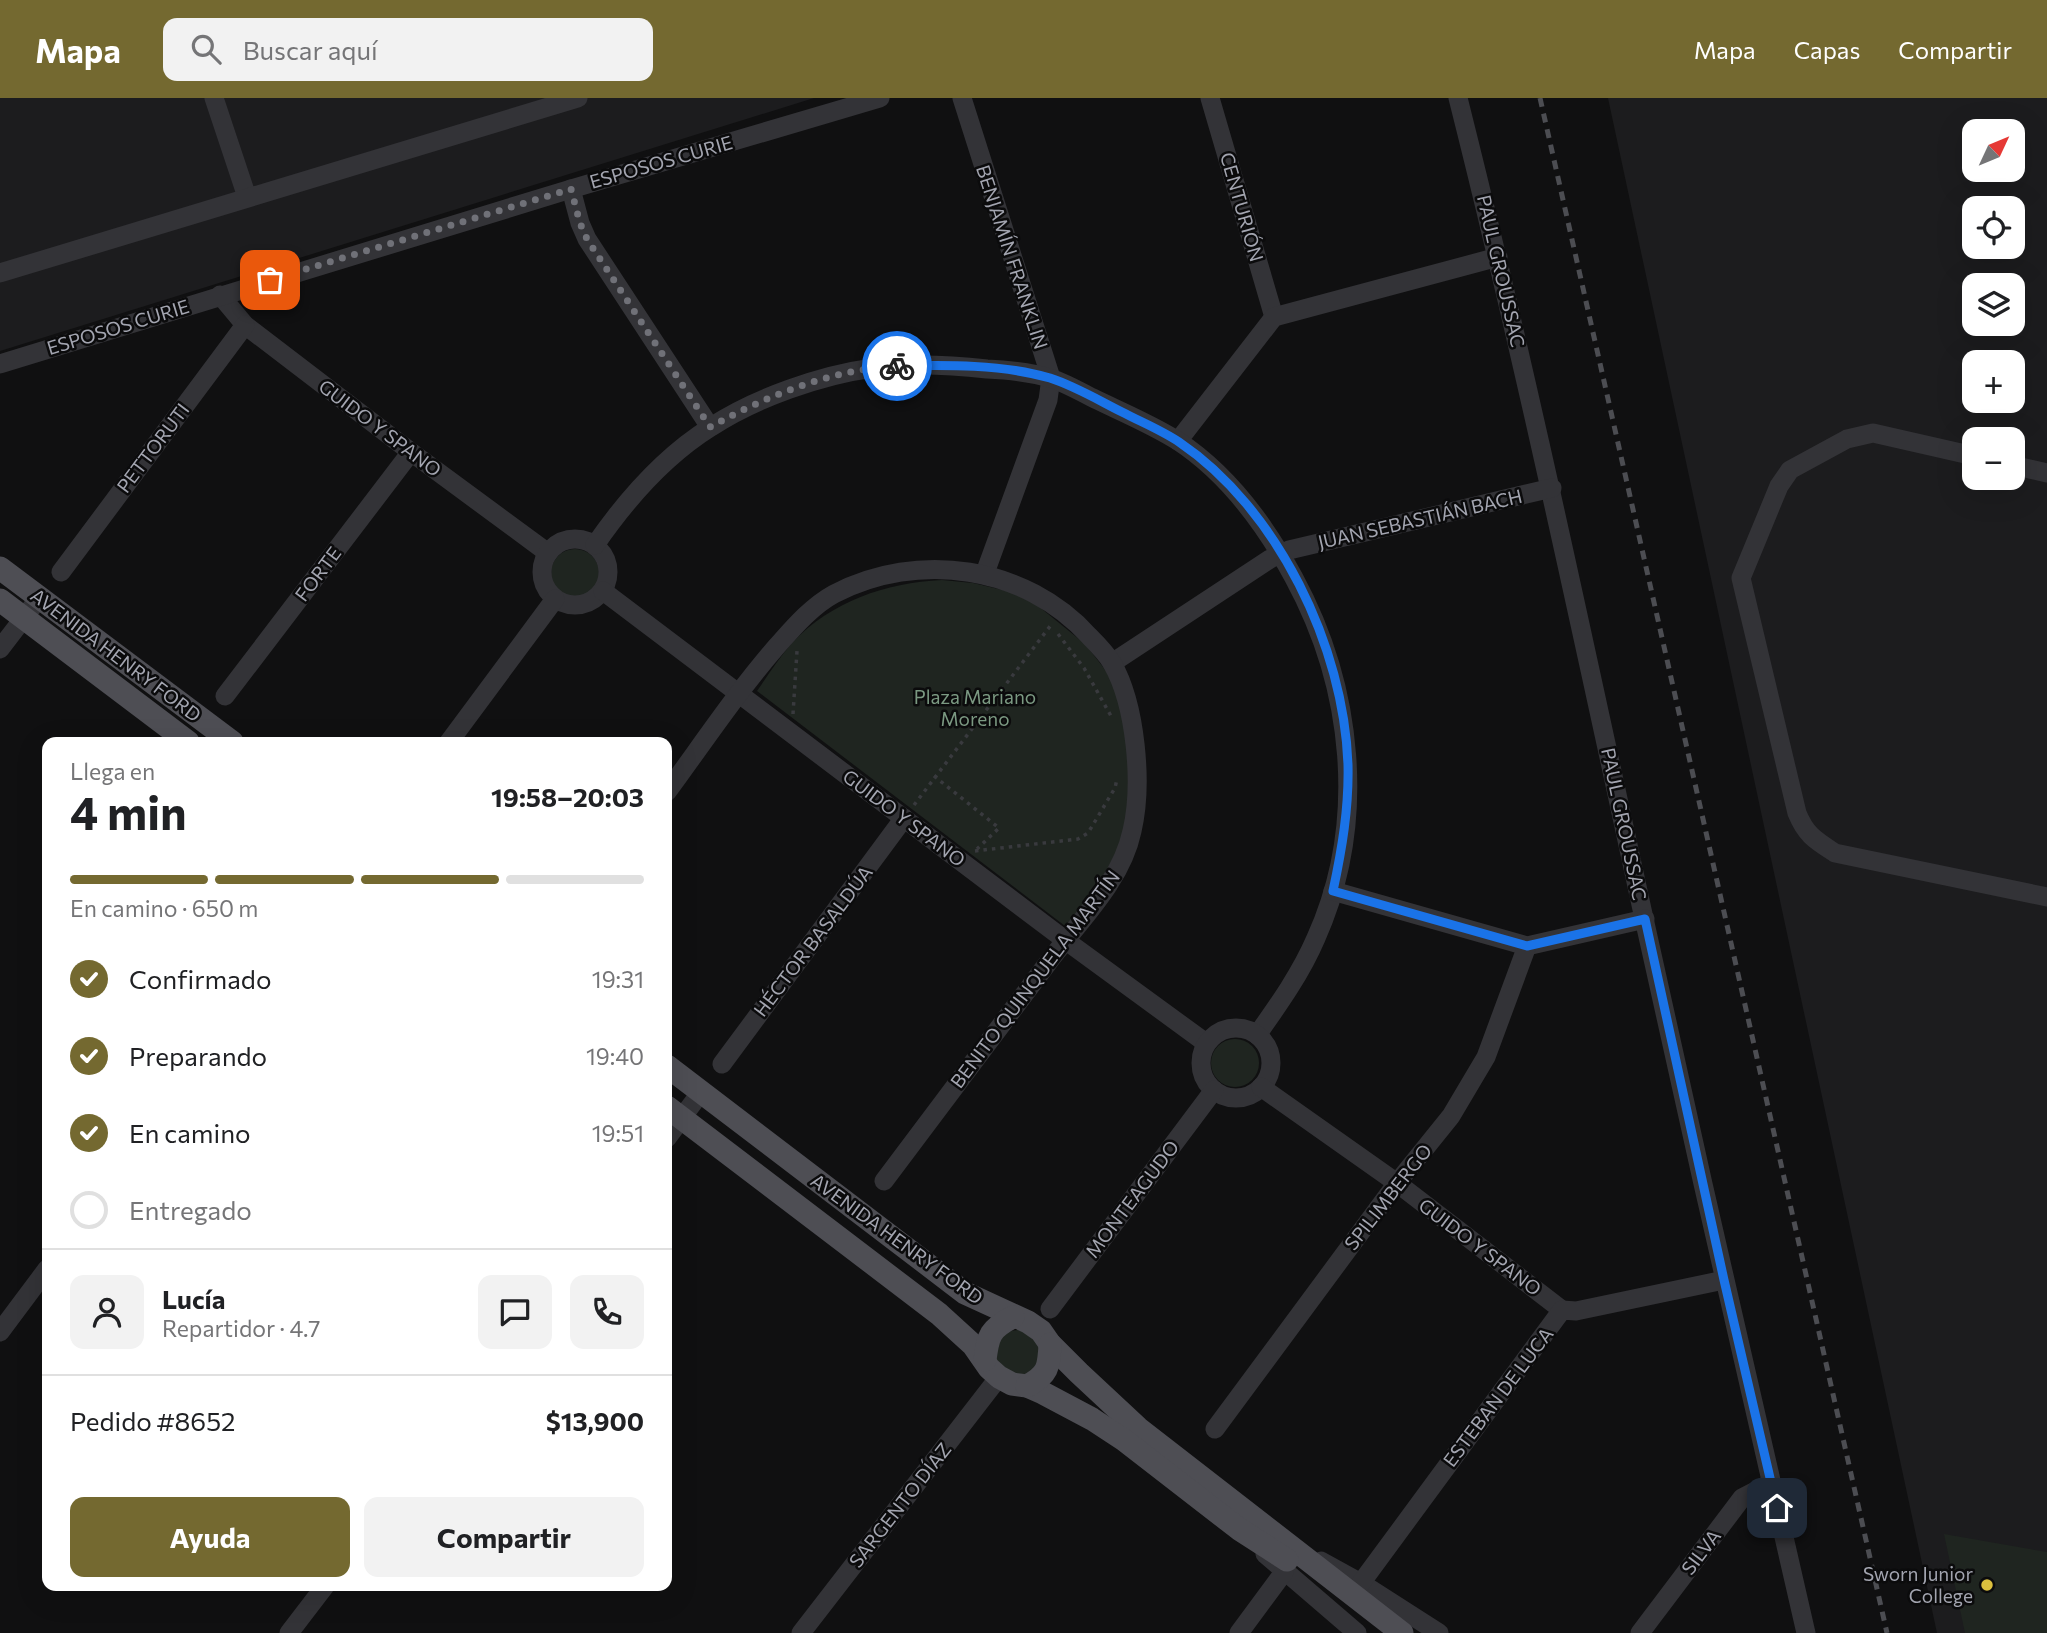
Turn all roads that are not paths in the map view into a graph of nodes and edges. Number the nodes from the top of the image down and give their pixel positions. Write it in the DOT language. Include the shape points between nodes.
graph roads {
  1 [pos="215,98"];
  2 [pos="578,98"];
  3 [pos="880,98"];
  4 [pos="962,98"];
  5 [pos="1210,98"];
  6 [pos="1458,98"];
  7 [pos="571,189"];
  8 [pos="247,197"];
  9 [pos="1498,257"];
  10 [pos="0,273"];
  11 [pos="220,295"];
  12 [pos="1274,317"];
  13 [pos="245,325"];
  14 [pos="0,364"];
  15 [pos="1051,379"];
  16 [pos="710,427"];
  17 [pos="1178,441"];
  18 [pos="411,452"];
  19 [pos="1962,453"];
  20 [pos="2025,468"];
  21 [pos="2047,473"];
  22 [pos="1552,488"];
  23 [pos="595,545"];
  24 [pos="548,553"];
  25 [pos="1281,553"];
  26 [pos="0,568"];
  27 [pos="61,572"];
  28 [pos="985,573"];
  29 [pos="603,591"];
  30 [pos="39,598"];
  31 [pos="555,599"];
  32 [pos="0,600"];
  33 [pos="24,618"];
  34 [pos="0,649"];
  35 [pos="1112,663"];
  36 [pos="739,694"];
  37 [pos="225,696"];
  38 [pos="181,737"];
  39 [pos="225,737"];
  40 [pos="453,737"];
  41 [pos="672,785"];
  42 [pos="904,818"];
  43 [pos="1333,891"];
  44 [pos="2047,897"];
  45 [pos="1645,919"];
  46 [pos="1065,940"];
  47 [pos="1527,946"];
  48 [pos="1257,1035"];
  49 [pos="1206,1043"];
  50 [pos="722,1064"];
  51 [pos="672,1070"];
  52 [pos="1261,1087"];
  53 [pos="1214,1090"];
  54 [pos="701,1092"];
  55 [pos="674,1113"];
  56 [pos="884,1181"];
  57 [pos="1397,1183"];
  58 [pos="42,1276"];
  59 [pos="1724,1280"];
  60 [pos="1050,1309"];
  61 [pos="1562,1310"];
  62 [pos="1013,1317"];
  63 [pos="0,1332"];
  64 [pos="1050,1344"];
  65 [pos="992,1368"];
  66 [pos="1027,1386"];
  67 [pos="1215,1429"];
  68 [pos="1771,1483"];
  69 [pos="1240,1529"];
  70 [pos="1288,1543"];
  71 [pos="1284,1572"];
  72 [pos="1361,1583"];
  73 [pos="321,1591"];
  74 [pos="1396,1629"];
  75 [pos="289,1633"];
  76 [pos="802,1633"];
  77 [pos="1239,1633"];
  78 [pos="1357,1633"];
  79 [pos="1439,1633"];
  80 [pos="1640,1633"];
  81 [pos="1806,1633"];
  1 -- 8 [label="street"];
  2 -- 8 [label="street"];
  3 -- 7 [label="street, ESPOSOS CURIE"];
  4 -- 15 [label="street, BENJAMÍN FRANKLIN"];
  5 -- 12 [label="street, CENTURIÓN"];
  6 -- 9 [label="street, PAUL GROUSSAC"];
  7 -- 11 [label="street, ESPOSOS CURIE"];
  7 -- 16 [label="street" via="587,239"];
  8 -- 10 [label="street"];
  9 -- 12 [label="street"];
  9 -- 22 [label="street, PAUL GROUSSAC"];
  11 -- 13 [label="street, GUIDO Y SPANO"];
  11 -- 14 [label="street, ESPOSOS CURIE"];
  12 -- 17 [label="street"];
  13 -- 18 [label="street, GUIDO Y SPANO"];
  13 -- 27 [label="street, PETTORUTI"];
  15 -- 16 [label="street" via="969,367 871,368 772,397"];
  15 -- 17 [label="street"];
  15 -- 28 [label="street" via="1048,400"];
  16 -- 23 [label="street" via="638,489"];
  17 -- 25 [label="street" via="1227,484"];
  18 -- 24 [label="street, GUIDO Y SPANO"];
  18 -- 37 [label="street, FORTE"];
  19 -- 44 [label="street" via="1872,433 1847,439 1790,470 1741,578 1797,813 1815,841 1835,853"];
  20 -- 21 [label="street"];
  22 -- 25 [label="street, JUAN SEBASTIÁN BACH"];
  22 -- 45 [label="street, PAUL GROUSSAC"];
  23 -- 24 [label="street" via="575,539 555,545"];
  23 -- 29 [label="street" via="608,572"];
  24 -- 31 [label="street" via="542,572"];
  25 -- 35 [label="street, JUAN SEBASTIÁN BACH"];
  25 -- 43 [label="street" via="1314,614 1342,712 1348,788 1345,836"];
  26 -- 30 [label="main road, AVENIDA HENRY FORD"];
  28 -- 35 [label="street, BENITO QUINQUELA MARTÍN" via="1063,610"];
  28 -- 36 [label="street, BENITO QUINQUELA MARTÍN" via="925,571 874,579 834,594 800,622"];
  29 -- 31 [label="street" via="580,605"];
  29 -- 36 [label="street, GUIDO Y SPANO"];
  30 -- 33 [label="street"];
  30 -- 39 [label="main road, AVENIDA HENRY FORD"];
  31 -- 40 [label="street"];
  32 -- 33 [label="main road, AVENIDA HENRY FORD"];
  33 -- 34 [label="street"];
  33 -- 38 [label="main road, AVENIDA HENRY FORD"];
  35 -- 46 [label="street, BENITO QUINQUELA MARTÍN" via="1136,751 1132,833 1107,888"];
  36 -- 41 [label="street, BENITO QUINQUELA MARTÍN"];
  36 -- 42 [label="street, GUIDO Y SPANO"];
  42 -- 46 [label="street, GUIDO Y SPANO" via="970,857"];
  42 -- 50 [label="street, HÉCTOR BASALDÚA"];
  43 -- 47 [label="street"];
  43 -- 48 [label="street" via="1302,967"];
  45 -- 47 [label="street"];
  45 -- 59 [label="street, PAUL GROUSSAC"];
  46 -- 49 [label="street, GUIDO Y SPANO"];
  46 -- 56 [label="street, BENITO QUINQUELA MARTÍN"];
  47 -- 57 [label="street, SPILIMBERGO" via="1486,1058 1451,1116"];
  48 -- 49 [label="street" via="1236,1027 1224,1029"];
  48 -- 52 [label="street" via="1270,1054 1271,1066"];
  49 -- 53 [label="street" via="1200,1065"];
  51 -- 54 [label="main road, AVENIDA HENRY FORD"];
  52 -- 53 [label="street" via="1241,1098"];
  52 -- 57 [label="street, GUIDO Y SPANO"];
  53 -- 60 [label="street, MONTEAGUDO"];
  54 -- 55 [label="street"];
  54 -- 62 [label="main road, AVENIDA HENRY FORD" via="965,1293"];
  55 -- 65 [label="main road, AVENIDA HENRY FORD" via="939,1314"];
  57 -- 61 [label="street, GUIDO Y SPANO"];
  57 -- 67 [label="street, SPILIMBERGO"];
  58 -- 63 [label="street"];
  59 -- 61 [label="street, ESTEBAN DE LUCA" via="1576,1311"];
  59 -- 68 [label="street, PAUL GROUSSAC"];
  61 -- 72 [label="street, ESTEBAN DE LUCA"];
  62 -- 64 [label="main road, AVENIDA HENRY FORD" via="1041,1331"];
  62 -- 65 [label="main road" via="991,1332"];
  64 -- 66 [label="main road" via="1046,1371"];
  64 -- 70 [label="main road, AVENIDA HENRY FORD" via="1129,1420"];
  65 -- 66 [label="main road, AVENIDA HENRY FORD" via="1012,1384"];
  65 -- 76 [label="street, SARGENTO DÍAZ"];
  66 -- 69 [label="main road, AVENIDA HENRY FORD" via="1124,1440"];
  68 -- 80 [label="street, SILVA" via="1742,1498"];
  68 -- 81 [label="street, PAUL GROUSSAC"];
  69 -- 71 [label="street, AVENIDA HENRY FORD"];
  69 -- 74 [label="main road, AVENIDA HENRY FORD"];
  70 -- 72 [label="street, AVENIDA HENRY FORD"];
  70 -- 74 [label="main road, AVENIDA HENRY FORD"];
  71 -- 77 [label="street"];
  71 -- 78 [label="street, AVENIDA HENRY FORD"];
  72 -- 79 [label="street, AVENIDA HENRY FORD"];
  73 -- 75 [label="street"];
}
